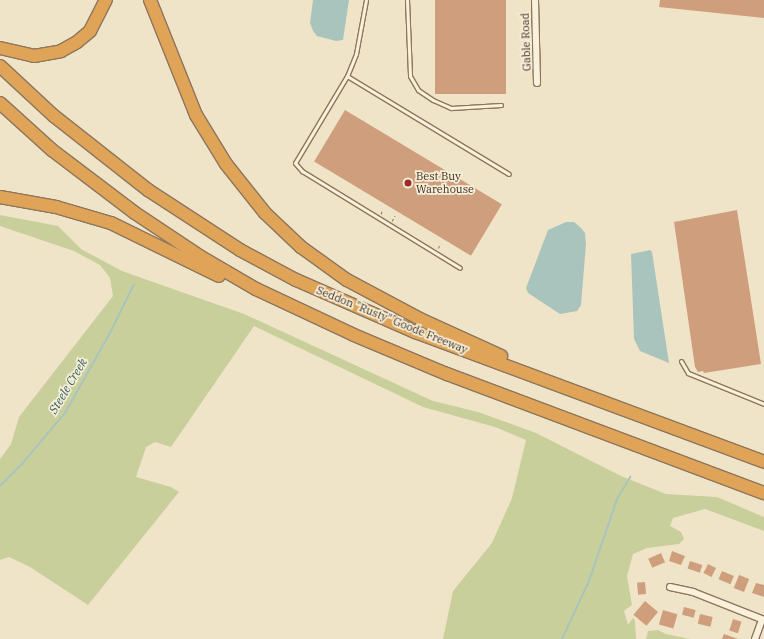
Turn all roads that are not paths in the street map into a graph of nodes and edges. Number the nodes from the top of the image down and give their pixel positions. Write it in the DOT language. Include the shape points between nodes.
graph roads {
  1 [pos="106,0"];
  2 [pos="150,0"];
  3 [pos="366,0"];
  4 [pos="407,0"];
  5 [pos="535,0"];
  6 [pos="0,48"];
  7 [pos="0,66"];
  8 [pos="347,76"];
  9 [pos="537,83"];
  10 [pos="0,103"];
  11 [pos="501,105"];
  12 [pos="509,174"];
  13 [pos="0,197"];
  14 [pos="460,268"];
  15 [pos="320,320"];
  16 [pos="681,361"];
  17 [pos="572,390"];
  18 [pos="764,404"];
  19 [pos="764,462"];
  20 [pos="764,494"];
  21 [pos="670,587"];
  22 [pos="763,620"];
  23 [pos="755,639"];
  1 -- 6 [label="highway" via="90,31 69,47 52,54 34,56"];
  2 -- 17 [label="highway" via="183,88 208,137 245,189 287,234 334,271 381,299"];
  3 -- 8 [label="lane" via="356,54"];
  4 -- 11 [label="lane" via="410,76 418,90 451,108"];
  5 -- 9 [label="street, Gable Road"];
  7 -- 17 [label="highway, Seddon \"Rusty\" Goode Freeway" via="101,155 185,215 240,250 350,305"];
  8 -- 12 [label="lane"];
  8 -- 14 [label="lane" via="295,163 302,171"];
  10 -- 15 [label="highway" via="86,177 166,235 256,289"];
  13 -- 15 [label="highway" via="56,207 111,223 159,244 203,268"];
  15 -- 20 [label="highway" via="447,374"];
  16 -- 18 [label="lane" via="688,373"];
  17 -- 19 [label="highway, Seddon \"Rusty\" Goode Freeway"];
  21 -- 22 [label="street" via="698,594"];
  22 -- 23 [label="street"];
}
